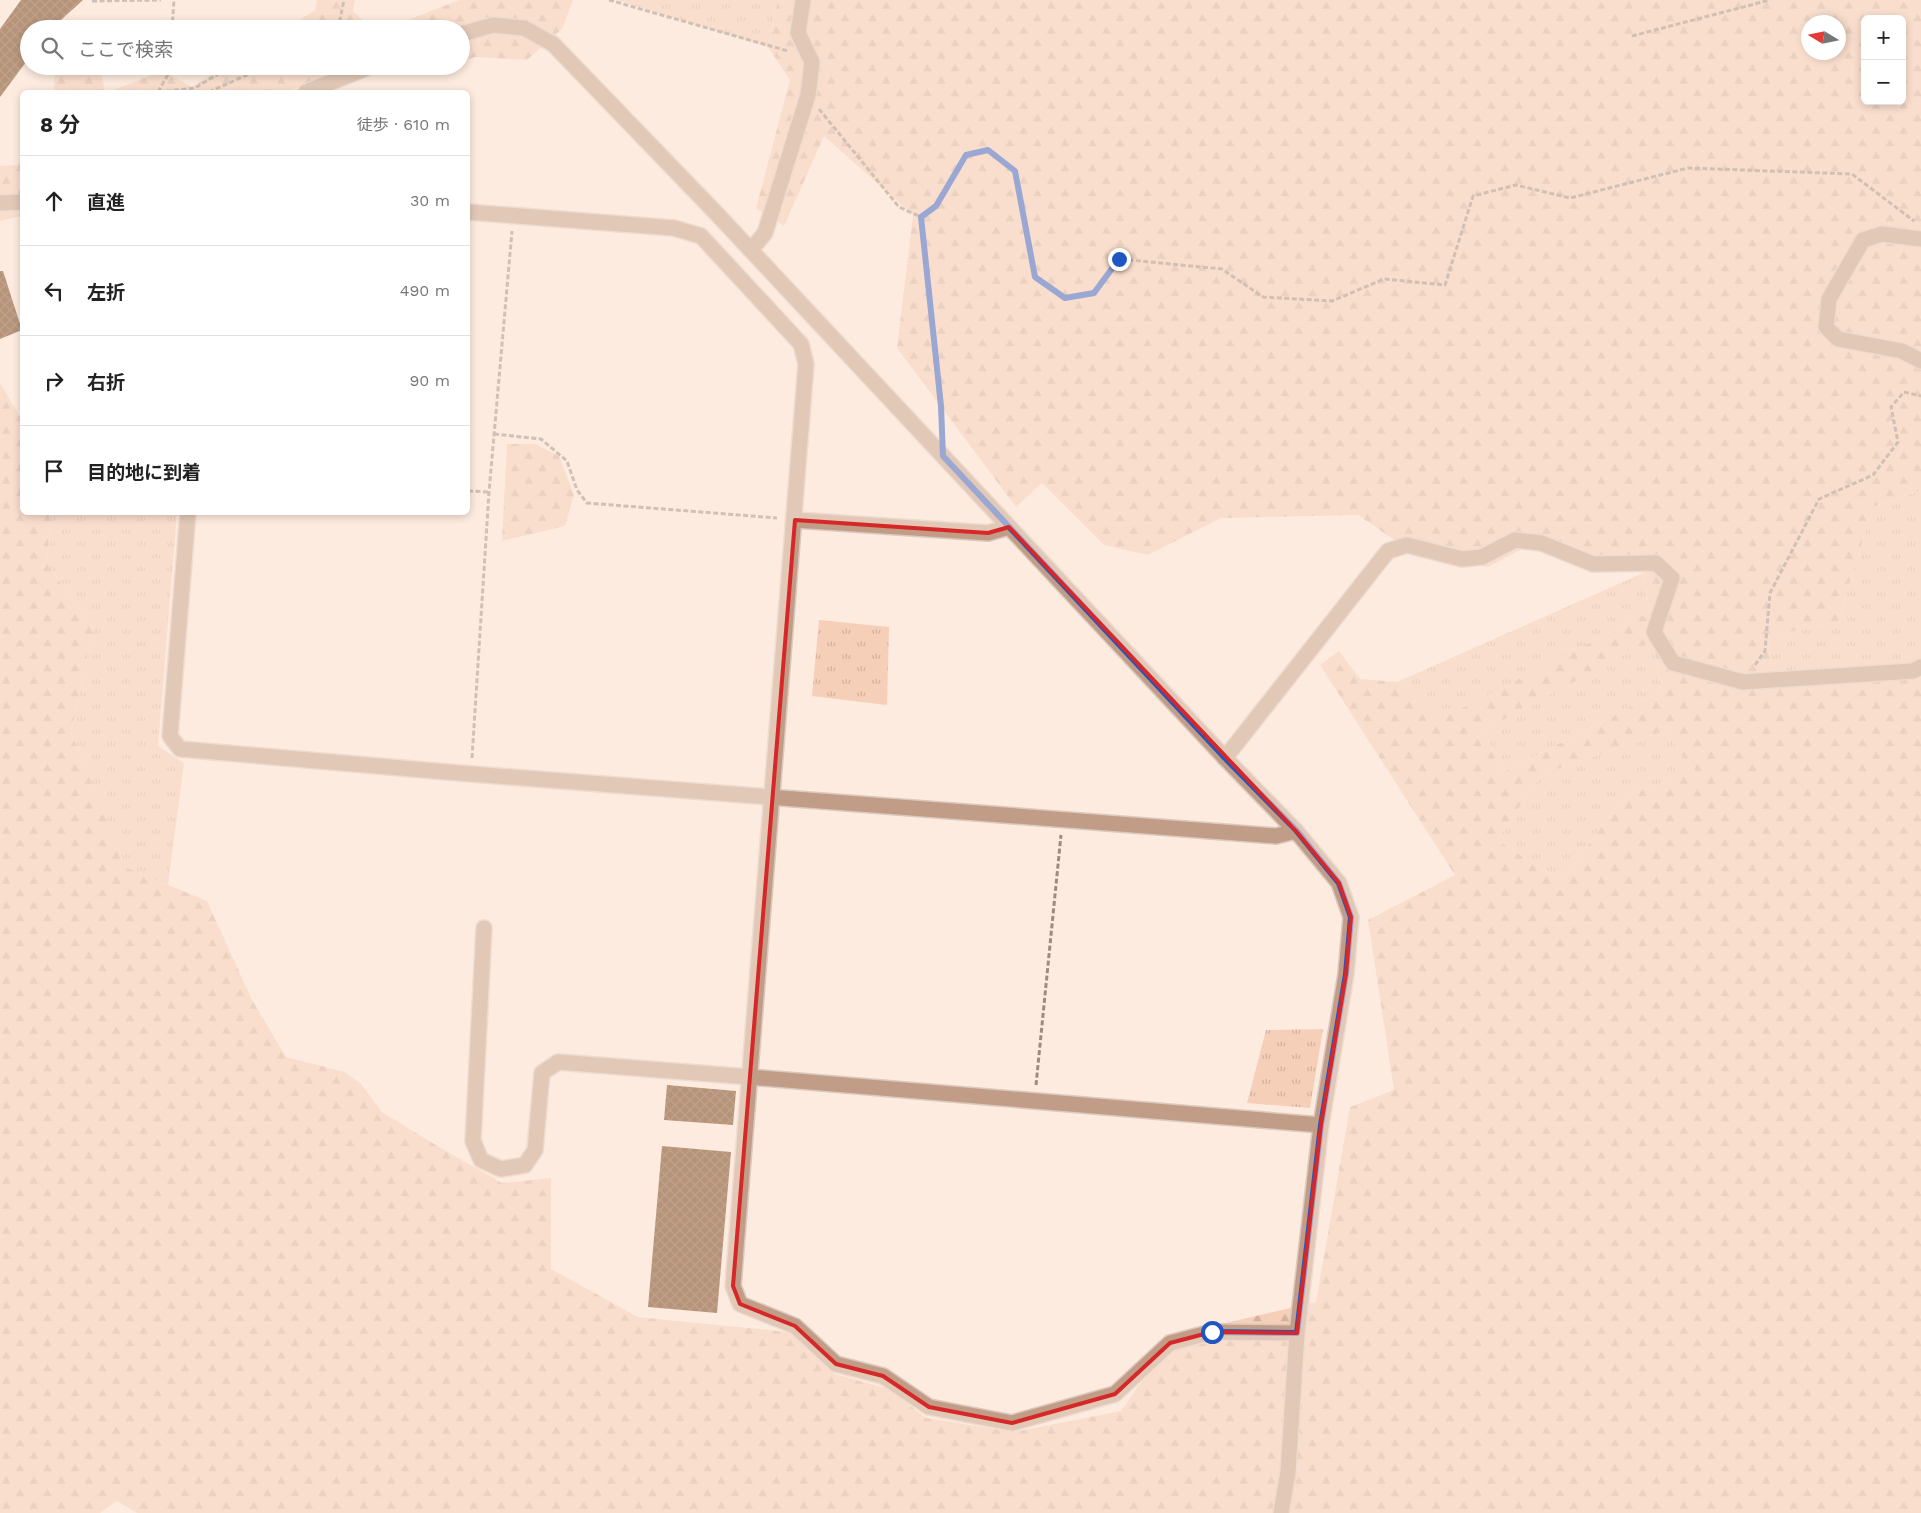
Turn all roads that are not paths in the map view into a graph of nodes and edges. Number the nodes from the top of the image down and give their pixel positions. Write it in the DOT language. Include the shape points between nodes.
graph roads {
  1 [pos="803,0"];
  2 [pos="470,31"];
  3 [pos="349,75"];
  4 [pos="311,90"];
  5 [pos="20,202"];
  6 [pos="0,204"];
  7 [pos="470,212"];
  8 [pos="1921,239"];
  9 [pos="751,250"];
  10 [pos="1921,361"];
  11 [pos="188,515"];
  12 [pos="795,520"];
  13 [pos="1010,527"];
  14 [pos="1921,667"];
  15 [pos="1225,758"];
  16 [pos="771,797"];
  17 [pos="1296,830"];
  18 [pos="484,928"];
  19 [pos="750,1077"];
  20 [pos="1321,1125"];
  21 [pos="1297,1333"];
  22 [pos="1280,1513"];
  1 -- 9 [label="street" via="798,33 812,62 808,95 765,233"];
  2 -- 9 [label="street" via="493,25 524,28 553,44"];
  3 -- 4 [label="street"];
  5 -- 6 [label="street"];
  7 -- 12 [label="street" via="674,228 701,236 801,344 806,364"];
  8 -- 10 [label="street" via="1882,234 1863,240 1829,299 1826,327 1838,339 1902,351"];
  9 -- 13 [label="street"];
  11 -- 16 [label="street" via="170,736 180,749"];
  12 -- 13 [label="street" via="988,533"];
  12 -- 16 [label="street"];
  13 -- 15 [label="street"];
  14 -- 15 [label="street" via="1913,671 1743,682 1673,663 1654,632 1672,578 1656,563 1593,564 1541,543 1515,540 1482,557 1462,559 1407,545 1388,551"];
  15 -- 17 [label="street"];
  16 -- 17 [label="street" via="1276,836"];
  16 -- 19 [label="street"];
  17 -- 20 [label="street" via="1339,883 1351,917 1346,974"];
  18 -- 19 [label="street" via="474,1141 481,1160 501,1170 525,1165 535,1150 542,1074 558,1062"];
  19 -- 20 [label="street"];
  19 -- 21 [label="street" via="733,1286 740,1304 794,1326 836,1364 883,1376 929,1407 1012,1423 1115,1394 1170,1343 1212,1332"];
  20 -- 21 [label="street"];
  21 -- 22 [label="street" via="1288,1472"];
}
